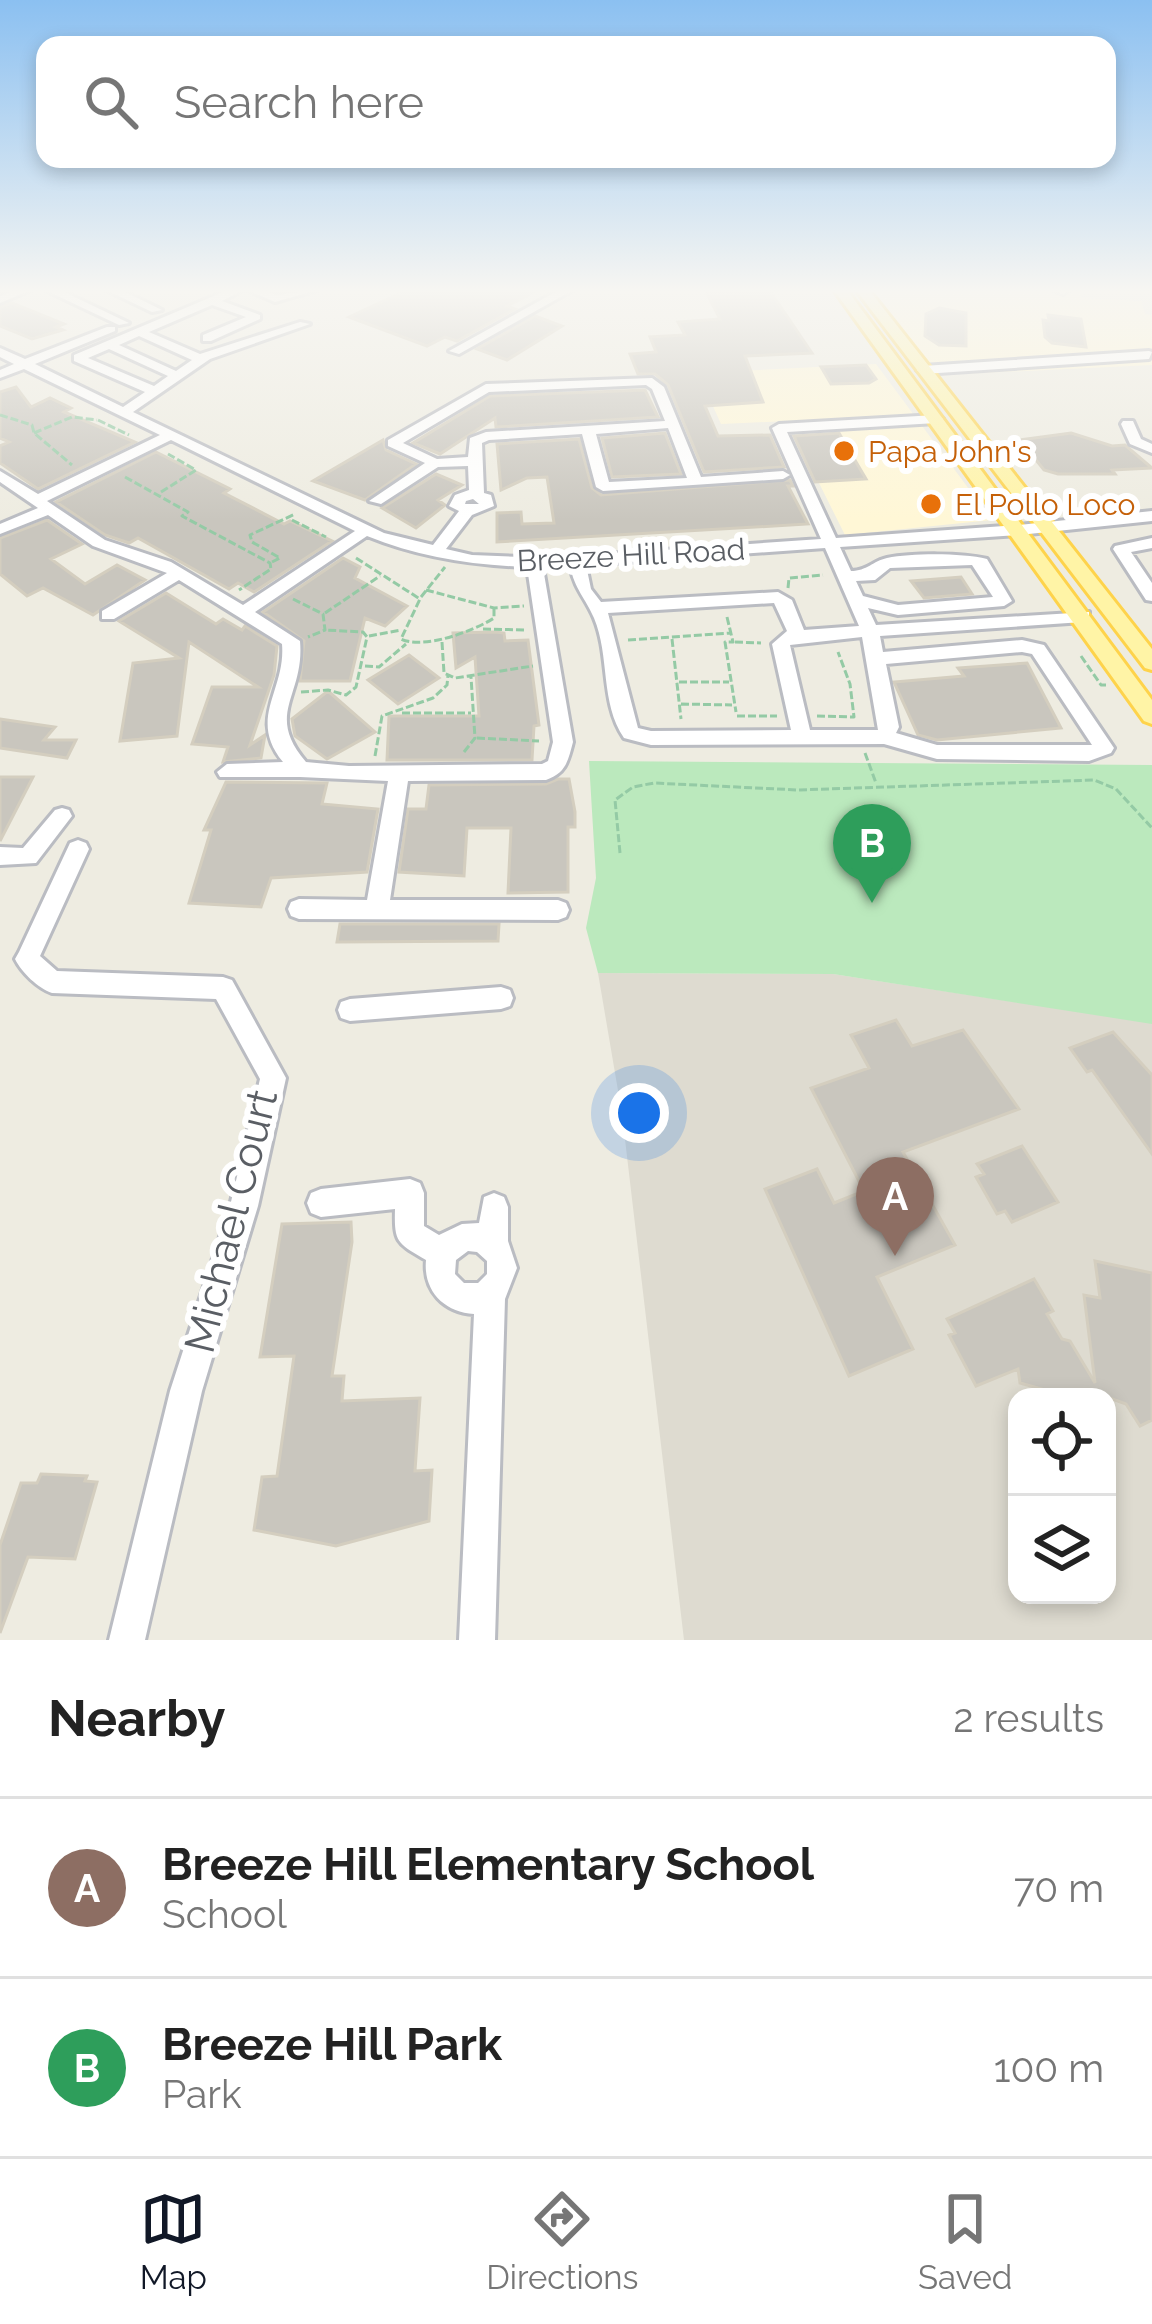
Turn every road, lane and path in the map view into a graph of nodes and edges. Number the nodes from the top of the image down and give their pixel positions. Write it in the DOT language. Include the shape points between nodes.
graph roads {
  1 [pos="30,367"];
  2 [pos="98,367"];
  3 [pos="157,367"];
  4 [pos="191,367"];
  5 [pos="897,367"];
  6 [pos="920,367"];
  7 [pos="975,367"];
  8 [pos="923,370"];
  9 [pos="178,376"];
  10 [pos="158,392"];
  11 [pos="122,411"];
  12 [pos="771,412"];
  13 [pos="0,415"];
  14 [pos="936,419"];
  15 [pos="98,420"];
  16 [pos="673,424"];
  17 [pos="1128,424"];
  18 [pos="779,428"];
  19 [pos="589,430"];
  20 [pos="34,433"];
  21 [pos="171,435"];
  22 [pos="143,449"];
  23 [pos="1152,449"];
  24 [pos="475,460"];
  25 [pos="436,463"];
  26 [pos="109,465"];
  27 [pos="91,474"];
  28 [pos="0,476"];
  29 [pos="783,476"];
  30 [pos="696,482"];
  31 [pos="158,494"];
  32 [pos="376,501"];
  33 [pos="312,504"];
  34 [pos="41,506"];
  35 [pos="1152,516"];
  36 [pos="288,518"];
  37 [pos="1046,527"];
  38 [pos="0,530"];
  39 [pos="366,530"];
  40 [pos="1018,530"];
  41 [pos="831,544"];
  42 [pos="1152,544"];
  43 [pos="342,547"];
  44 [pos="435,553"];
  45 [pos="454,556"];
  46 [pos="577,561"];
  47 [pos="533,562"];
  48 [pos="270,563"];
  49 [pos="178,573"];
  50 [pos="837,575"];
  51 [pos="380,576"];
  52 [pos="427,590"];
  53 [pos="275,591"];
  54 [pos="1152,596"];
  55 [pos="778,597"];
  56 [pos="224,599"];
  57 [pos="420,599"];
  58 [pos="856,600"];
  59 [pos="507,607"];
  60 [pos="494,608"];
  61 [pos="596,608"];
  62 [pos="244,611"];
  63 [pos="323,614"];
  64 [pos="108,615"];
  65 [pos="1083,616"];
  66 [pos="481,628"];
  67 [pos="542,628"];
  68 [pos="404,629"];
  69 [pos="325,630"];
  70 [pos="870,632"];
  71 [pos="841,633"];
  72 [pos="716,634"];
  73 [pos="367,637"];
  74 [pos="672,637"];
  75 [pos="789,639"];
  76 [pos="442,640"];
  77 [pos="1144,641"];
  78 [pos="608,642"];
  79 [pos="725,642"];
  80 [pos="733,642"];
  81 [pos="292,643"];
  82 [pos="408,643"];
  83 [pos="878,659"];
  84 [pos="1152,663"];
  85 [pos="548,664"];
  86 [pos="361,666"];
  87 [pos="448,675"];
  88 [pos="470,676"];
  89 [pos="677,682"];
  90 [pos="731,682"];
  91 [pos="284,694"];
  92 [pos="680,704"];
  93 [pos="394,713"];
  94 [pos="474,713"];
  95 [pos="737,716"];
  96 [pos="797,716"];
  97 [pos="1152,716"];
  98 [pos="802,737"];
  99 [pos="884,737"];
  100 [pos="475,738"];
  101 [pos="683,739"];
  102 [pos="562,742"];
  103 [pos="300,769"];
  104 [pos="227,772"];
  105 [pos="371,773"];
  106 [pos="398,773"];
  107 [pos="462,773"];
  108 [pos="62,816"];
  109 [pos="1152,828"];
  110 [pos="78,849"];
  111 [pos="620,853"];
  112 [pos="0,856"];
  113 [pos="299,909"];
  114 [pos="377,909"];
  115 [pos="558,910"];
  116 [pos="501,998"];
  117 [pos="350,1010"];
  118 [pos="321,1203"];
  119 [pos="494,1208"];
  120 [pos="493,1244"];
  121 [pos="444,1254"];
  122 [pos="490,1292"];
  123 [pos="127,1640"];
  124 [pos="477,1640"];
  1 -- 11 [label="street, Breeze Hill Road"];
  2 -- 10 [label="street"];
  3 -- 9 [label="street"];
  4 -- 9 [label="street"];
  5 -- 14 [label="main road"];
  6 -- 8 [label="main road"];
  7 -- 8 [label="street"];
  8 -- 37 [label="main road"];
  9 -- 10 [label="street"];
  10 -- 11 [label="street"];
  11 -- 15 [label="path"];
  11 -- 21 [label="street, Breeze Hill Road"];
  12 -- 18 [label="street"];
  13 -- 20 [label="path" via="32,425"];
  14 -- 18 [label="street"];
  14 -- 40 [label="main road"];
  15 -- 20 [label="path" via="82,414"];
  15 -- 22 [label="path"];
  16 -- 19 [label="street"];
  16 -- 25 [label="street" via="647,380 486,388 393,443"];
  16 -- 30 [label="street"];
  17 -- 23 [label="street" via="1135,441"];
  18 -- 41 [label="street"];
  19 -- 24 [label="street" via="486,436 476,441"];
  19 -- 30 [label="street" via="603,488"];
  20 -- 27 [label="path"];
  21 -- 22 [label="street"];
  21 -- 33 [label="street, Breeze Hill Road"];
  22 -- 26 [label="street"];
  22 -- 31 [label="path" via="196,470"];
  24 -- 25 [label="street"];
  24 -- 44 [label="street" via="477,494 458,500 467,511"];
  25 -- 32 [label="street"];
  26 -- 27 [label="street"];
  26 -- 31 [label="path"];
  27 -- 34 [label="street"];
  28 -- 34 [label="street"];
  29 -- 30 [label="street"];
  31 -- 48 [label="path" via="188,512 182,516"];
  33 -- 36 [label="path"];
  33 -- 39 [label="street, Breeze Hill Road"];
  34 -- 38 [label="street"];
  34 -- 49 [label="street" via="99,543"];
  35 -- 37 [label="street, Breeze Hill Road"];
  36 -- 43 [label="path"];
  36 -- 48 [label="path" via="250,536 280,558"];
  37 -- 40 [label="street, Breeze Hill Road"];
  37 -- 77 [label="main road"];
  39 -- 43 [label="street"];
  39 -- 44 [label="street, Breeze Hill Road"];
  40 -- 41 [label="street, Breeze Hill Road"];
  40 -- 65 [label="main road"];
  41 -- 46 [label="street, Breeze Hill Road"];
  41 -- 50 [label="street"];
  42 -- 54 [label="street" via="1121,549"];
  43 -- 51 [label="path"];
  43 -- 53 [label="street"];
  44 -- 45 [label="street, Breeze Hill Road"];
  45 -- 47 [label="street, Breeze Hill Road"];
  45 -- 52 [label="path"];
  46 -- 47 [label="street, Breeze Hill Road"];
  46 -- 61 [label="street"];
  47 -- 67 [label="street"];
  48 -- 56 [label="path"];
  49 -- 56 [label="street"];
  49 -- 64 [label="street"];
  50 -- 55 [label="path" via="789,578"];
  50 -- 58 [label="street"];
  50 -- 58 [label="street" via="869,576 886,563 972,560 1004,601 898,610"];
  51 -- 57 [label="path"];
  51 -- 63 [label="path"];
  52 -- 57 [label="path"];
  52 -- 60 [label="path"];
  53 -- 62 [label="street"];
  53 -- 63 [label="path"];
  55 -- 61 [label="street"];
  55 -- 75 [label="street"];
  56 -- 62 [label="street"];
  57 -- 68 [label="path"];
  58 -- 70 [label="street"];
  59 -- 60 [label="path"];
  60 -- 66 [label="path"];
  61 -- 78 [label="street"];
  62 -- 81 [label="street"];
  63 -- 69 [label="path"];
  65 -- 70 [label="street"];
  65 -- 97 [label="main road"];
  66 -- 67 [label="path"];
  66 -- 76 [label="path"];
  67 -- 85 [label="street"];
  68 -- 73 [label="path"];
  68 -- 82 [label="path"];
  69 -- 73 [label="path"];
  69 -- 81 [label="path"];
  70 -- 71 [label="street"];
  70 -- 83 [label="street"];
  71 -- 75 [label="street"];
  71 -- 96 [label="path" via="844,643 834,643 854,717"];
  72 -- 74 [label="path"];
  72 -- 79 [label="path"];
  72 -- 80 [label="path" via="730,633"];
  73 -- 86 [label="path"];
  74 -- 78 [label="path"];
  74 -- 89 [label="path"];
  75 -- 80 [label="path"];
  75 -- 96 [label="street"];
  76 -- 82 [label="path" via="427,648"];
  76 -- 87 [label="path"];
  77 -- 84 [label="main road"];
  78 -- 101 [label="street" via="631,733"];
  79 -- 80 [label="path"];
  79 -- 90 [label="path"];
  81 -- 91 [label="street"];
  82 -- 86 [label="path" via="379,667"];
  83 -- 99 [label="street"];
  83 -- 99 [label="street" via="1038,649 1103,748 1034,753 1001,738 958,741 937,752"];
  85 -- 88 [label="path"];
  85 -- 102 [label="street"];
  86 -- 91 [label="path" via="346,694"];
  87 -- 88 [label="path"];
  87 -- 93 [label="path" via="433,698"];
  88 -- 94 [label="path"];
  89 -- 90 [label="path"];
  89 -- 92 [label="path"];
  90 -- 92 [label="path" via="735,705"];
  91 -- 103 [label="street" via="272,730"];
  92 -- 101 [label="path"];
  93 -- 94 [label="path"];
  93 -- 105 [label="path" via="382,716"];
  94 -- 100 [label="path"];
  95 -- 96 [label="path"];
  96 -- 98 [label="street"];
  98 -- 99 [label="street"];
  98 -- 101 [label="street"];
  100 -- 102 [label="path"];
  100 -- 107 [label="path" via="464,745"];
  102 -- 107 [label="street" via="557,765 546,772"];
  103 -- 104 [label="street"];
  103 -- 105 [label="street"];
  105 -- 106 [label="street"];
  106 -- 107 [label="street"];
  106 -- 114 [label="street"];
  108 -- 112 [label="street" via="28,857"];
  109 -- 111 [label="path" via="1116,789 1094,780 736,790 649,782 615,800"];
  110 -- 123 [label="street, Michael Court" via="27,958 52,982 224,988 274,1078"];
  113 -- 114 [label="street"];
  114 -- 115 [label="street"];
  116 -- 117 [label="street"];
  118 -- 121 [label="street" via="410,1193 409,1234"];
  119 -- 120 [label="street"];
  120 -- 121 [label="street" via="461,1237"];
  120 -- 122 [label="street" via="501,1267"];
  121 -- 122 [label="street" via="448,1291 469,1301"];
  122 -- 124 [label="street"];
}
